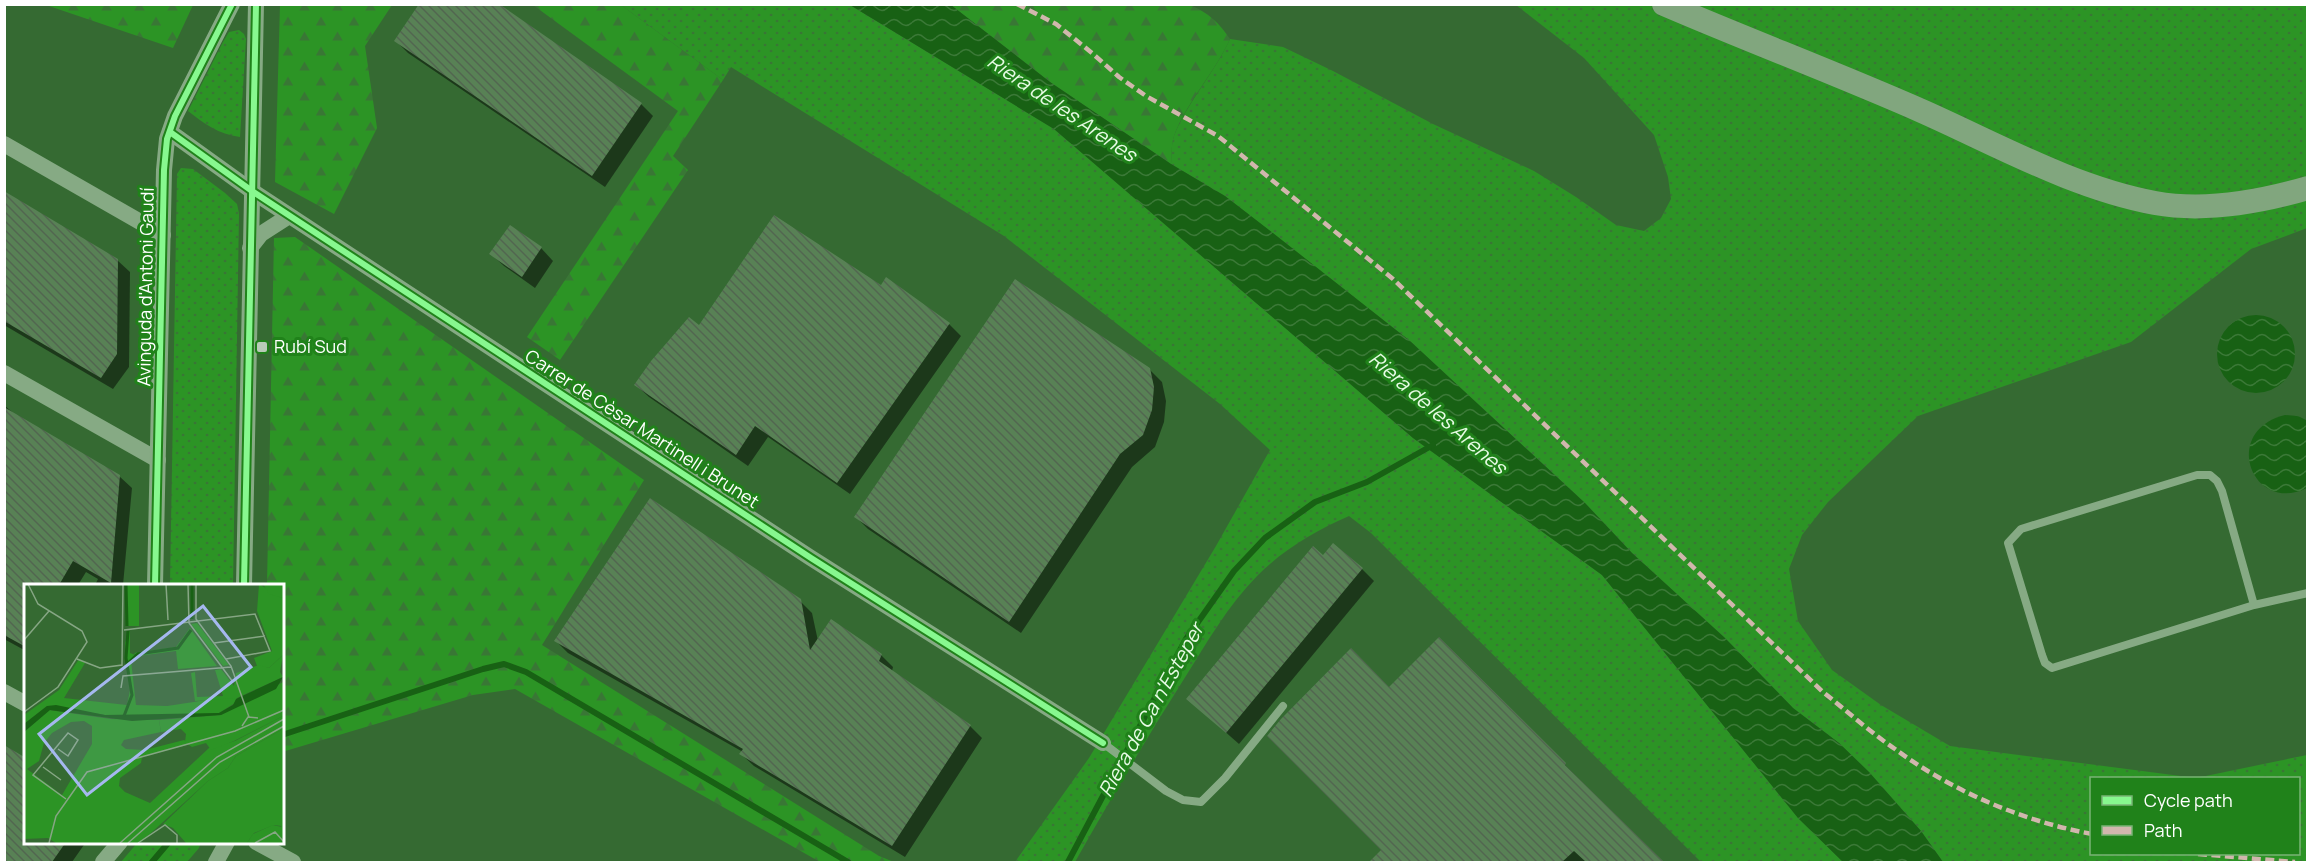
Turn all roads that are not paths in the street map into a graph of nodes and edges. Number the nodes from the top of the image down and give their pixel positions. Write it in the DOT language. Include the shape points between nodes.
graph roads {
  1 [pos="231,4"];
  2 [pos="256,4"];
  3 [pos="1664,4"];
  4 [pos="170,132"];
  5 [pos="4,144"];
  6 [pos="2307,188"];
  7 [pos="252,191"];
  8 [pos="290,216"];
  9 [pos="163,235"];
  10 [pos="250,248"];
  11 [pos="4,373"];
  12 [pos="158,459"];
  13 [pos="155,584"];
  14 [pos="244,584"];
  15 [pos="2307,593"];
  16 [pos="2254,605"];
  17 [pos="4,692"];
  18 [pos="24,703"];
  19 [pos="1283,706"];
  20 [pos="1103,743"];
  21 [pos="119,843"];
  22 [pos="226,843"];
  23 [pos="258,843"];
  24 [pos="103,862"];
  25 [pos="216,862"];
  26 [pos="292,862"];
  1 -- 4 [label="street, Avinguda d'Antoni Gaudí"];
  2 -- 7 [label="street"];
  3 -- 6 [label="main road" via="2115,193 2183,206 2256,200"];
  4 -- 7 [label="street, Carrer de Cèsar Martinell i Brunet"];
  4 -- 9 [label="street, Avinguda d'Antoni Gaudí" via="164,170"];
  5 -- 9 [label="street"];
  7 -- 8 [label="street, Carrer de Cèsar Martinell i Brunet"];
  7 -- 10 [label="street"];
  8 -- 10 [label="street" via="261,234"];
  8 -- 20 [label="street, Carrer de Cèsar Martinell i Brunet" via="820,565"];
  9 -- 12 [label="street, Avinguda d'Antoni Gaudí"];
  10 -- 14 [label="street"];
  11 -- 12 [label="street"];
  12 -- 13 [label="street, Avinguda d'Antoni Gaudí"];
  15 -- 16 [label="lane"];
  16 -- 16 [label="lane" via="2052,668 2042,655 2008,543 2021,529 2197,475 2210,475 2222,491"];
  17 -- 18 [label="street"];
  19 -- 20 [label="lane" via="1201,802 1183,800 1166,790"];
  21 -- 24 [label="street"];
  22 -- 25 [label="street"];
  23 -- 26 [label="street"];
}
